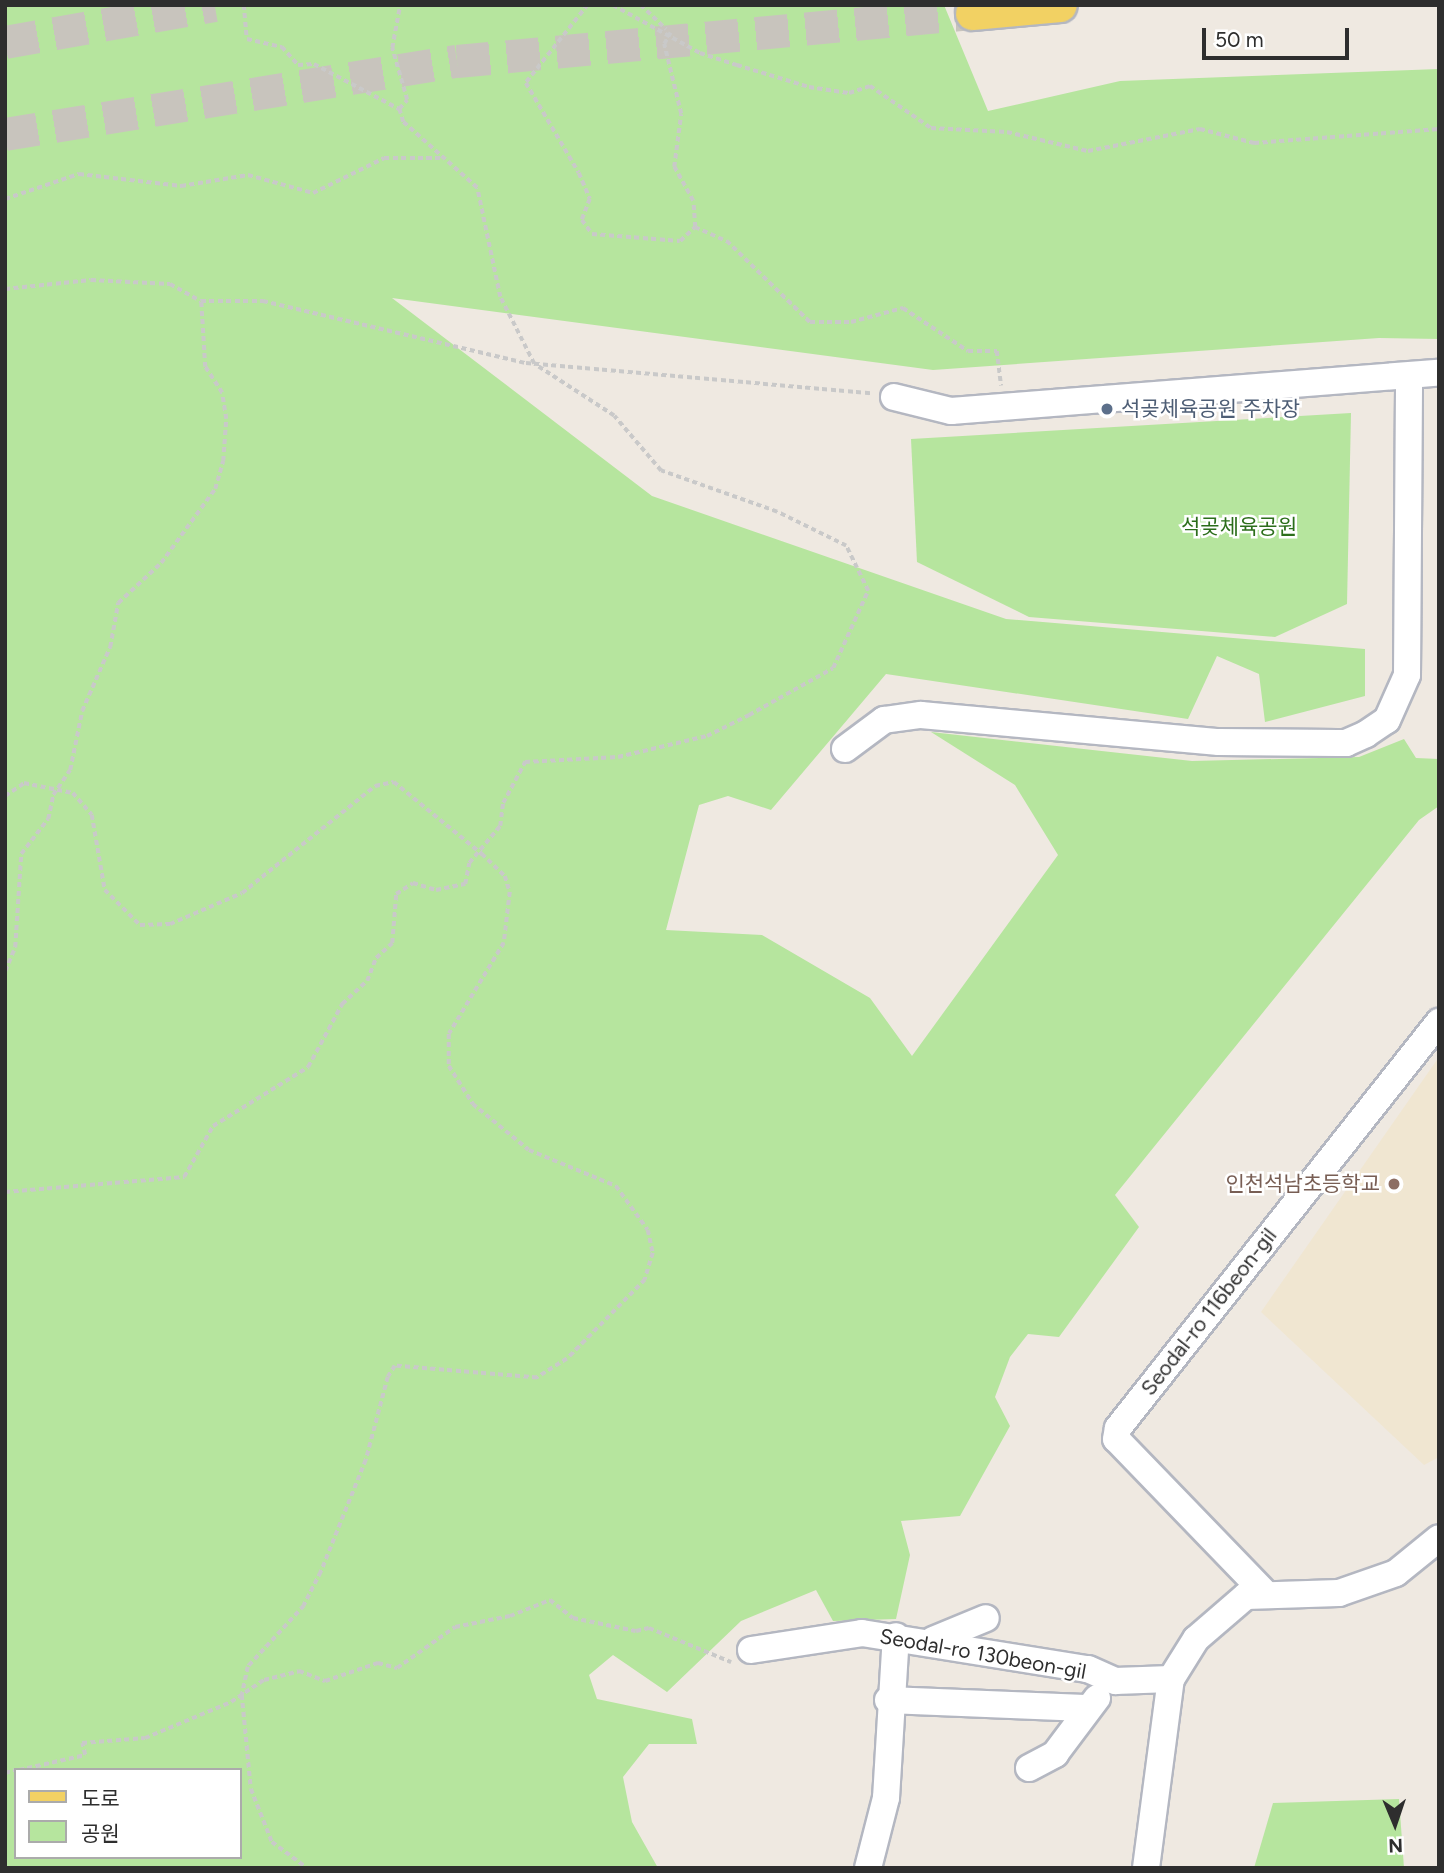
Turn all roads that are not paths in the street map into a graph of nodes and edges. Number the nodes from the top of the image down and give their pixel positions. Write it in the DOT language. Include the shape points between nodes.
graph roads {
  1 [pos="1060,5"];
  2 [pos="972,13"];
  3 [pos="1439,373"];
  4 [pos="1409,376"];
  5 [pos="894,397"];
  6 [pos="845,749"];
  7 [pos="1439,1022"];
  8 [pos="1439,1538"];
  9 [pos="1263,1591"];
  10 [pos="986,1618"];
  11 [pos="895,1636"];
  12 [pos="933,1640"];
  13 [pos="751,1650"];
  14 [pos="1171,1679"];
  15 [pos="1131,1681"];
  16 [pos="888,1700"];
  17 [pos="1085,1708"];
  18 [pos="1030,1768"];
  19 [pos="868,1868"];
  20 [pos="1146,1868"];
  1 -- 2 [label="main road"];
  3 -- 4 [label="lane"];
  4 -- 5 [label="lane" via="1003,403 951,411"];
  4 -- 6 [label="lane" via="1407,675 1387,720 1366,734 1346,743 1205,741 921,715 884,720"];
  7 -- 9 [label="lane, Seodal-ro 116beon-gil" via="1118,1427 1116,1439"];
  8 -- 9 [label="lane" via="1396,1573 1339,1593"];
  9 -- 14 [label="lane" via="1219,1613"];
  10 -- 12 [label="lane"];
  11 -- 12 [label="lane, Seodal-ro 130beon-gil"];
  11 -- 13 [label="lane, Seodal-ro 130beon-gil" via="788,1639"];
  11 -- 16 [label="lane"];
  12 -- 15 [label="lane, Seodal-ro 130beon-gil"];
  14 -- 15 [label="lane, Seodal-ro 130beon-gil"];
  14 -- 20 [label="lane"];
  15 -- 17 [label="lane, Seodal-ro 130beon-gil"];
  16 -- 17 [label="lane, Seodal-ro 130beon-gil"];
  16 -- 19 [label="lane" via="886,1798"];
  17 -- 18 [label="lane, Seodal-ro 130beon-gil" via="1055,1754"];
}
